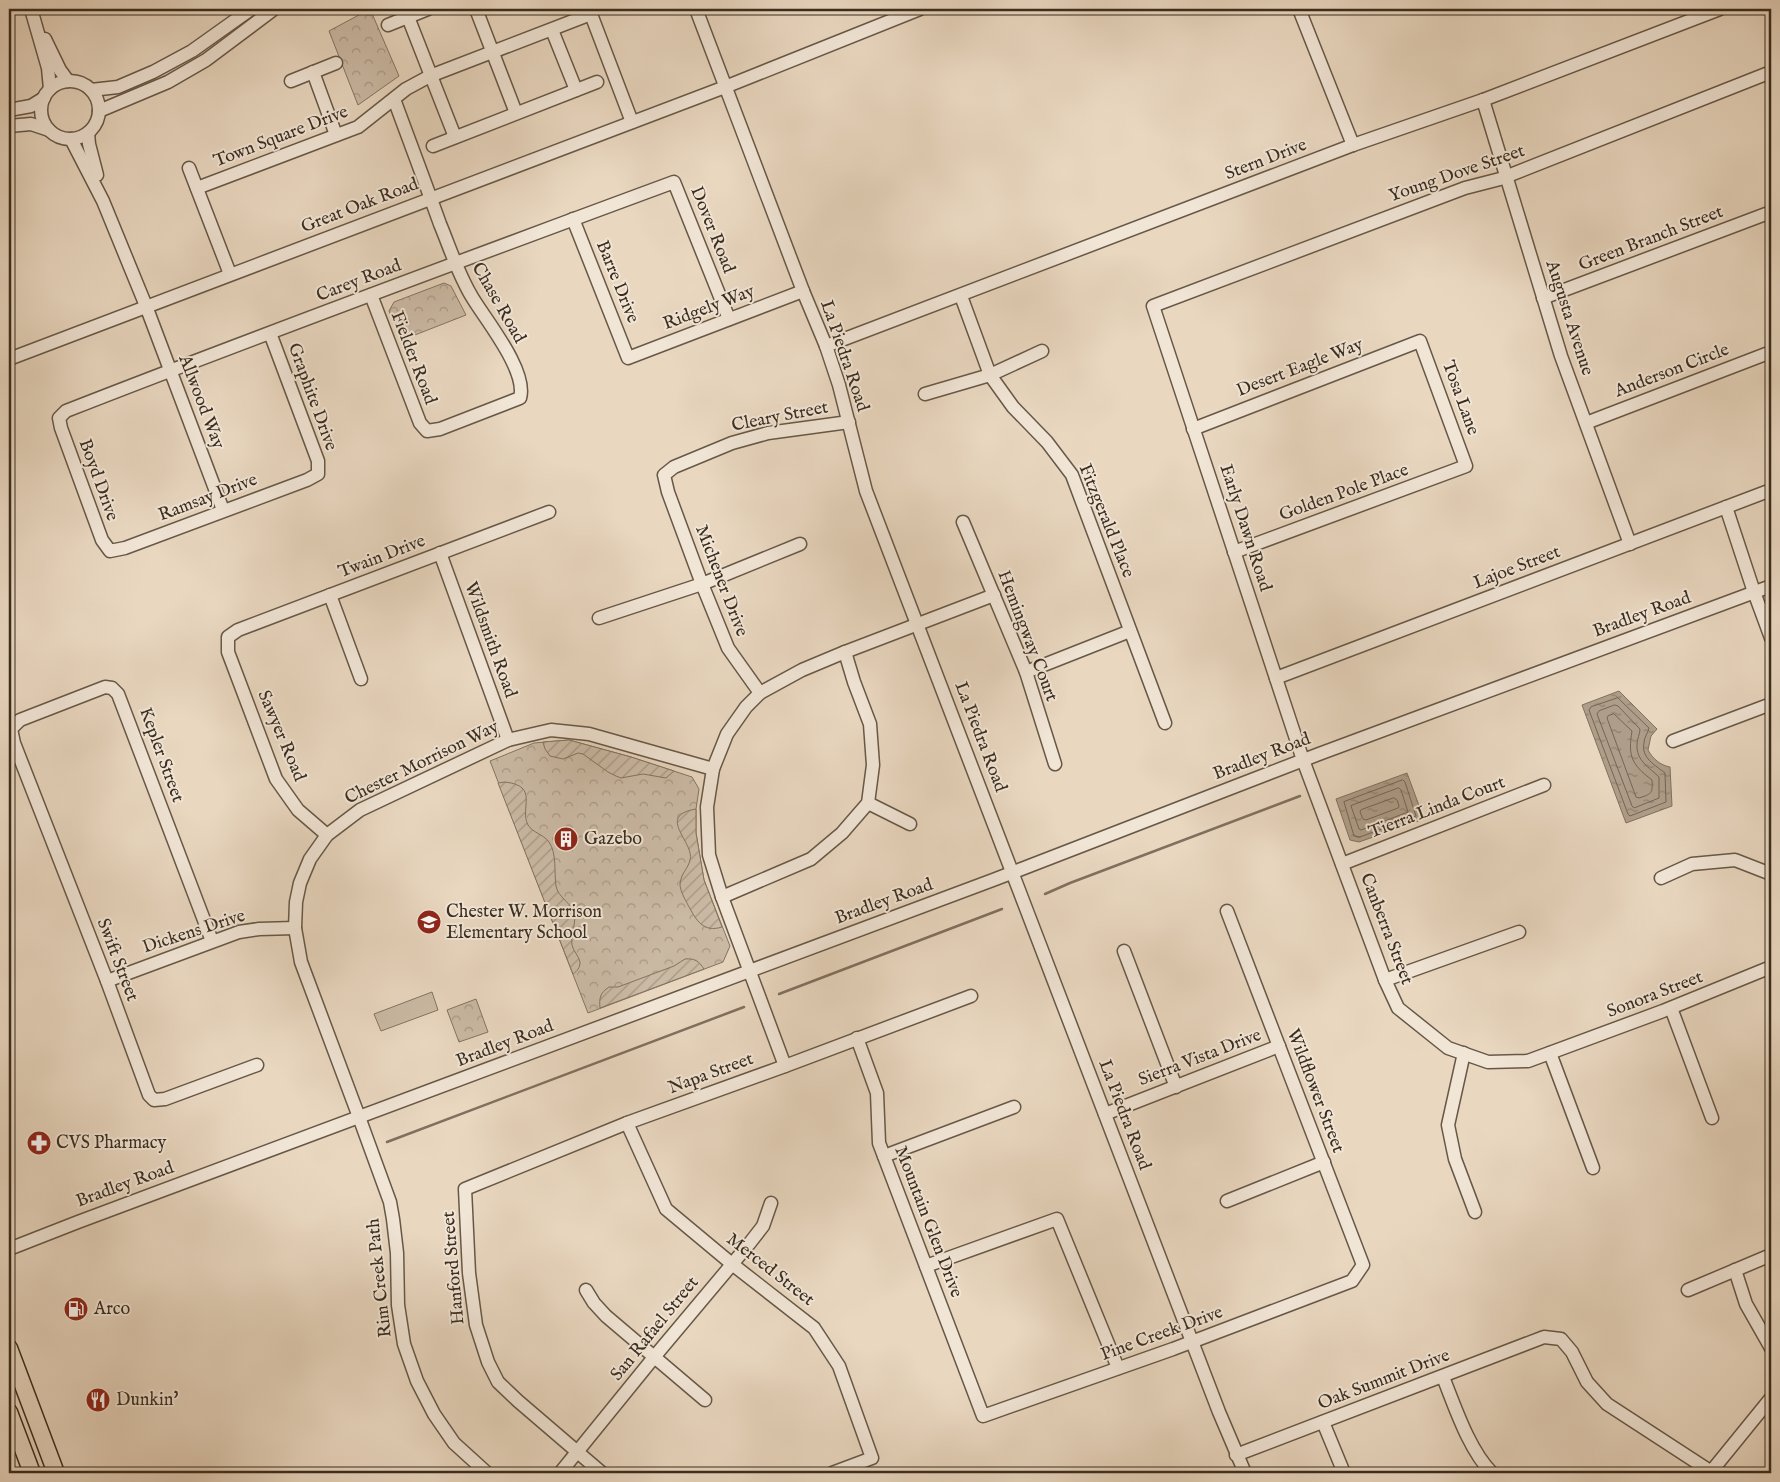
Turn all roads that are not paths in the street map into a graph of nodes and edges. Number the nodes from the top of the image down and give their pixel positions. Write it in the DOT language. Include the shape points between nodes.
graph roads {
  1 [pos="31,9"];
  2 [pos="251,9"];
  3 [pos="274,9"];
  4 [pos="428,9"];
  5 [pos="476,9"];
  6 [pos="696,9"];
  7 [pos="920,9"];
  8 [pos="1299,9"];
  9 [pos="1720,9"];
  10 [pos="590,12"];
  11 [pos="408,17"];
  12 [pos="36,24"];
  13 [pos="388,25"];
  14 [pos="552,30"];
  15 [pos="492,52"];
  16 [pos="336,63"];
  17 [pos="313,72"];
  18 [pos="1771,72"];
  19 [pos="430,76"];
  20 [pos="291,81"];
  21 [pos="68,82"];
  22 [pos="597,82"];
  23 [pos="725,87"];
  24 [pos="91,90"];
  25 [pos="576,90"];
  26 [pos="47,94"];
  27 [pos="394,99"];
  28 [pos="1483,100"];
  29 [pos="9,110"];
  30 [pos="99,111"];
  31 [pos="516,114"];
  32 [pos="632,122"];
  33 [pos="9,126"];
  34 [pos="49,130"];
  35 [pos="88,133"];
  36 [pos="336,135"];
  37 [pos="455,137"];
  38 [pos="71,139"];
  39 [pos="1353,145"];
  40 [pos="433,146"];
  41 [pos="189,168"];
  42 [pos="1506,177"];
  43 [pos="674,182"];
  44 [pos="198,188"];
  45 [pos="431,198"];
  46 [pos="104,201"];
  47 [pos="1771,212"];
  48 [pos="574,219"];
  49 [pos="456,264"];
  50 [pos="230,274"];
  51 [pos="803,291"];
  52 [pos="370,295"];
  53 [pos="961,296"];
  54 [pos="1543,298"];
  55 [pos="146,306"];
  56 [pos="1153,306"];
  57 [pos="729,319"];
  58 [pos="270,333"];
  59 [pos="1420,341"];
  60 [pos="826,346"];
  61 [pos="1042,351"];
  62 [pos="1771,352"];
  63 [pos="628,358"];
  64 [pos="9,359"];
  65 [pos="170,370"];
  66 [pos="990,375"];
  67 [pos="925,394"];
  68 [pos="60,418"];
  69 [pos="849,422"];
  70 [pos="1586,424"];
  71 [pos="1193,429"];
  72 [pos="428,431"];
  73 [pos="1466,466"];
  74 [pos="318,474"];
  75 [pos="664,475"];
  76 [pos="1771,490"];
  77 [pos="1726,507"];
  78 [pos="223,510"];
  79 [pos="549,512"];
  80 [pos="963,522"];
  81 [pos="800,544"];
  82 [pos="1630,544"];
  83 [pos="110,551"];
  84 [pos="1234,552"];
  85 [pos="440,553"];
  86 [pos="702,584"];
  87 [pos="1771,586"];
  88 [pos="1754,592"];
  89 [pos="330,596"];
  90 [pos="994,596"];
  91 [pos="599,618"];
  92 [pos="918,625"];
  93 [pos="1130,631"];
  94 [pos="228,637"];
  95 [pos="1771,638"];
  96 [pos="845,652"];
  97 [pos="1026,672"];
  98 [pos="1276,678"];
  99 [pos="361,679"];
  100 [pos="760,693"];
  101 [pos="1771,704"];
  102 [pos="1165,723"];
  103 [pos="11,729"];
  104 [pos="508,740"];
  105 [pos="1673,741"];
  106 [pos="1303,760"];
  107 [pos="1054,764"];
  108 [pos="713,769"];
  109 [pos="1544,785"];
  110 [pos="868,803"];
  111 [pos="910,824"];
  112 [pos="327,835"];
  113 [pos="1342,864"];
  114 [pos="1013,873"];
  115 [pos="1771,874"];
  116 [pos="1661,878"];
  117 [pos="722,897"];
  118 [pos="1227,911"];
  119 [pos="295,928"];
  120 [pos="1519,932"];
  121 [pos="212,941"];
  122 [pos="1124,951"];
  123 [pos="1771,967"];
  124 [pos="750,970"];
  125 [pos="1385,980"];
  126 [pos="107,981"];
  127 [pos="971,996"];
  128 [pos="1671,1008"];
  129 [pos="857,1038"];
  130 [pos="1279,1046"];
  131 [pos="1550,1053"];
  132 [pos="1464,1054"];
  133 [pos="256,1064"];
  134 [pos="785,1066"];
  135 [pos="1176,1087"];
  136 [pos="1014,1107"];
  137 [pos="1105,1114"];
  138 [pos="359,1117"];
  139 [pos="1712,1118"];
  140 [pos="627,1123"];
  141 [pos="884,1156"];
  142 [pos="1324,1162"];
  143 [pos="1592,1168"];
  144 [pos="465,1189"];
  145 [pos="1227,1201"];
  146 [pos="771,1203"];
  147 [pos="1475,1212"];
  148 [pos="9,1249"];
  149 [pos="1771,1255"];
  150 [pos="732,1264"];
  151 [pos="926,1266"];
  152 [pos="1735,1270"];
  153 [pos="1352,1281"];
  154 [pos="586,1290"];
  155 [pos="1688,1290"];
  156 [pos="1192,1342"];
  157 [pos="9,1348"];
  158 [pos="1771,1348"];
  159 [pos="655,1356"];
  160 [pos="1118,1368"];
  161 [pos="1443,1377"];
  162 [pos="1771,1398"];
  163 [pos="705,1400"];
  164 [pos="9,1412"];
  165 [pos="983,1416"];
  166 [pos="1324,1422"];
  167 [pos="577,1453"];
  168 [pos="1236,1455"];
  169 [pos="32,1471"];
  170 [pos="56,1473"];
  171 [pos="487,1473"];
  172 [pos="560,1473"];
  173 [pos="602,1473"];
  174 [pos="832,1473"];
  175 [pos="1245,1473"];
  176 [pos="1344,1473"];
  177 [pos="1492,1473"];
  178 [pos="1712,1473"];
  1 -- 12 [label="street"];
  2 -- 24 [label="street" via="192,51 153,72 118,87"];
  3 -- 30 [label="street" via="206,60 168,82"];
  4 -- 11 [label="street"];
  5 -- 15 [label="street"];
  6 -- 23 [label="street, La Piedra Road"];
  7 -- 23 [label="street, Great Oak Road"];
  8 -- 39 [label="street"];
  9 -- 28 [label="street, Stern Drive"];
  10 -- 14 [label="street, Town Square Drive"];
  10 -- 32 [label="street"];
  11 -- 13 [label="street"];
  11 -- 19 [label="street"];
  12 -- 21 [label="street"];
  12 -- 26 [label="street" via="48,68"];
  14 -- 15 [label="street, Town Square Drive"];
  14 -- 25 [label="street"];
  15 -- 19 [label="street, Town Square Drive"];
  15 -- 31 [label="street"];
  16 -- 17 [label="street"];
  17 -- 20 [label="street"];
  17 -- 36 [label="street"];
  18 -- 42 [label="street, Young Dove Street"];
  19 -- 27 [label="street, Town Square Drive"];
  19 -- 37 [label="street"];
  21 -- 24 [label="street" via="81,83"];
  21 -- 26 [label="street" via="57,85"];
  22 -- 25 [label="street"];
  23 -- 32 [label="street, Great Oak Road"];
  23 -- 51 [label="street, La Piedra Road"];
  24 -- 30 [label="street"];
  25 -- 31 [label="street"];
  26 -- 29 [label="street" via="31,106"];
  26 -- 34 [label="street" via="42,115"];
  27 -- 36 [label="street, Town Square Drive" via="358,127"];
  27 -- 45 [label="street, Chase Road"];
  28 -- 39 [label="street, Stern Drive"];
  28 -- 42 [label="street, Augusta Avenue"];
  30 -- 35 [label="street" via="96,123"];
  31 -- 37 [label="street"];
  32 -- 45 [label="street, Great Oak Road"];
  33 -- 34 [label="street" via="31,124"];
  34 -- 38 [label="street"];
  35 -- 38 [label="street"];
  35 -- 46 [label="street" via="88,144"];
  36 -- 44 [label="street, Town Square Drive"];
  37 -- 40 [label="street"];
  38 -- 46 [label="street"];
  39 -- 53 [label="street, Stern Drive"];
  41 -- 44 [label="street"];
  42 -- 54 [label="street, Augusta Avenue"];
  42 -- 56 [label="street, Young Dove Street" via="1465,188"];
  43 -- 48 [label="street, Carey Road"];
  43 -- 57 [label="street, Dover Road"];
  44 -- 50 [label="street"];
  45 -- 49 [label="street, Chase Road"];
  45 -- 50 [label="street, Great Oak Road"];
  46 -- 55 [label="street, Allwood Way"];
  47 -- 54 [label="street, Green Branch Street"];
  48 -- 49 [label="street, Carey Road"];
  48 -- 63 [label="street, Barre Drive"];
  49 -- 52 [label="street, Carey Road"];
  49 -- 72 [label="street, Chase Road" via="471,297 498,334 511,360 521,387 520,398"];
  50 -- 55 [label="street, Great Oak Road"];
  51 -- 57 [label="street, Ridgely Way"];
  51 -- 60 [label="street, La Piedra Road"];
  52 -- 58 [label="street, Carey Road"];
  52 -- 72 [label="street, Fielder Road" via="420,423"];
  53 -- 60 [label="street, Stern Drive"];
  53 -- 66 [label="street, Fitzgerald Place"];
  54 -- 70 [label="street, Augusta Avenue"];
  55 -- 64 [label="street, Great Oak Road"];
  55 -- 65 [label="street, Allwood Way"];
  56 -- 71 [label="street, Early Dawn Road"];
  57 -- 63 [label="street, Ridgely Way"];
  58 -- 65 [label="street, Carey Road"];
  58 -- 74 [label="street, Graphite Drive" via="318,461"];
  59 -- 71 [label="street, Desert Eagle Way"];
  59 -- 73 [label="street, Tosa Lane"];
  60 -- 69 [label="street, La Piedra Road"];
  61 -- 66 [label="street"];
  62 -- 70 [label="street, Anderson Circle"];
  65 -- 68 [label="street, Carey Road" via="66,411"];
  65 -- 78 [label="street, Allwood Way"];
  66 -- 67 [label="street"];
  66 -- 93 [label="street, Fitzgerald Place" via="1013,407 1047,442 1072,475"];
  68 -- 83 [label="street, Boyd Drive" via="102,540"];
  69 -- 75 [label="street, Cleary Street" via="768,433 732,443 674,467"];
  69 -- 92 [label="street, La Piedra Road" via="866,491"];
  70 -- 82 [label="street, Augusta Avenue"];
  71 -- 84 [label="street, Early Dawn Road"];
  73 -- 84 [label="street, Golden Pole Place"];
  74 -- 78 [label="street, Ramsay Drive"];
  75 -- 86 [label="street, Michener Drive"];
  76 -- 77 [label="street, Lajoe Street"];
  77 -- 82 [label="street, Lajoe Street"];
  77 -- 88 [label="street"];
  78 -- 83 [label="street, Ramsay Drive"];
  79 -- 85 [label="street, Twain Drive"];
  80 -- 90 [label="street, Hemingway Court"];
  81 -- 86 [label="street"];
  82 -- 98 [label="street, Lajoe Street"];
  84 -- 98 [label="street, Early Dawn Road"];
  85 -- 89 [label="street, Twain Drive"];
  85 -- 104 [label="street, Wildsmith Road"];
  86 -- 91 [label="street"];
  86 -- 100 [label="street, Michener Drive" via="728,648"];
  87 -- 88 [label="street, Bradley Road"];
  88 -- 95 [label="street"];
  88 -- 106 [label="street, Bradley Road"];
  89 -- 94 [label="street, Twain Drive" via="238,630"];
  89 -- 99 [label="street"];
  90 -- 92 [label="street"];
  90 -- 97 [label="street, Hemingway Court"];
  92 -- 96 [label="street"];
  92 -- 114 [label="street, La Piedra Road"];
  93 -- 97 [label="street"];
  93 -- 102 [label="street, Fitzgerald Place"];
  94 -- 112 [label="street, Sawyer Road" via="228,652 276,779 298,810"];
  96 -- 100 [label="street"];
  96 -- 110 [label="street" via="870,724 873,765"];
  97 -- 107 [label="street, Hemingway Court"];
  98 -- 106 [label="street, Early Dawn Road"];
  100 -- 108 [label="street" via="727,734"];
  101 -- 105 [label="street"];
  103 -- 121 [label="street, Kepler Street" via="20,720 105,687 118,694"];
  103 -- 126 [label="street, Swift Street"];
  104 -- 108 [label="street, Chester Morrison Way" via="551,730 589,734"];
  104 -- 112 [label="street, Chester Morrison Way" via="360,810"];
  106 -- 113 [label="street, Canberra Street"];
  106 -- 114 [label="street, Bradley Road"];
  108 -- 117 [label="street" via="707,806 709,855"];
  109 -- 113 [label="street, Tierra Linda Court"];
  110 -- 111 [label="street"];
  110 -- 117 [label="street" via="842,833 811,859"];
  112 -- 119 [label="street, Chester Morrison Way" via="310,859 300,883"];
  113 -- 125 [label="street, Canberra Street"];
  114 -- 124 [label="street, Bradley Road"];
  114 -- 137 [label="street, La Piedra Road"];
  115 -- 116 [label="street" via="1735,860 1692,864"];
  117 -- 124 [label="street"];
  118 -- 130 [label="street, Wildflower Street"];
  119 -- 121 [label="street, Dickens Drive" via="259,929"];
  119 -- 138 [label="street, Chester Morrison Way" via="301,962"];
  120 -- 125 [label="street"];
  121 -- 126 [label="street, Dickens Drive"];
  122 -- 135 [label="street"];
  123 -- 128 [label="street, Sonora Street"];
  124 -- 134 [label="street"];
  124 -- 138 [label="street, Bradley Road"];
  125 -- 132 [label="street, Canberra Street" via="1398,1008 1448,1048"];
  126 -- 133 [label="street, Swift Street" via="145,1088 154,1100 165,1099"];
  127 -- 129 [label="street, Napa Street"];
  128 -- 131 [label="street, Sonora Street"];
  128 -- 139 [label="street"];
  129 -- 134 [label="street, Napa Street"];
  129 -- 141 [label="street, Mountain Glen Drive" via="877,1092 879,1143"];
  130 -- 135 [label="street, Sierra Vista Drive"];
  130 -- 142 [label="street, Wildflower Street"];
  131 -- 132 [label="street, Canberra Street" via="1528,1061 1488,1062"];
  131 -- 143 [label="street"];
  132 -- 147 [label="street" via="1448,1125 1455,1159"];
  134 -- 140 [label="street, Napa Street"];
  135 -- 137 [label="street, Sierra Vista Drive"];
  136 -- 141 [label="street"];
  137 -- 156 [label="street, La Piedra Road"];
  138 -- 148 [label="street, Bradley Road"];
  138 -- 171 [label="street, Rim Creek Path" via="394,1219 400,1318 412,1367 423,1395 446,1432"];
  140 -- 144 [label="street, Napa Street"];
  140 -- 150 [label="street, Merced Street" via="666,1209"];
  141 -- 151 [label="street, Mountain Glen Drive"];
  142 -- 145 [label="street"];
  142 -- 153 [label="street, Wildflower Street" via="1363,1265"];
  144 -- 167 [label="street, Hanford Street" via="469,1273 476,1325 488,1362 498,1382"];
  146 -- 150 [label="street, San Rafael Street" via="763,1226"];
  149 -- 152 [label="street"];
  150 -- 159 [label="street, San Rafael Street"];
  150 -- 174 [label="street, Merced Street" via="814,1328 839,1366 872,1458"];
  151 -- 160 [label="street" via="1057,1219"];
  151 -- 165 [label="street, Mountain Glen Drive"];
  152 -- 155 [label="street"];
  152 -- 158 [label="street" via="1746,1304"];
  153 -- 156 [label="street, Pine Creek Drive"];
  154 -- 159 [label="street" via="606,1316"];
  156 -- 160 [label="street, Pine Creek Drive"];
  156 -- 168 [label="street, La Piedra Road"];
  157 -- 170 [label="main road"];
  159 -- 163 [label="street"];
  159 -- 167 [label="street, San Rafael Street"];
  160 -- 165 [label="street, Pine Creek Drive"];
  161 -- 166 [label="street, Oak Summit Drive"];
  161 -- 177 [label="street" via="1462,1425"];
  161 -- 178 [label="street, Oak Summit Drive" via="1544,1337 1561,1339 1572,1352 1587,1382 1607,1404"];
  162 -- 178 [label="street"];
  164 -- 169 [label="main road"];
  166 -- 168 [label="street, Oak Summit Drive"];
  166 -- 176 [label="street"];
  167 -- 172 [label="street, San Rafael Street"];
  167 -- 173 [label="street, Hanford Street"];
  168 -- 175 [label="street, La Piedra Road"];
}
